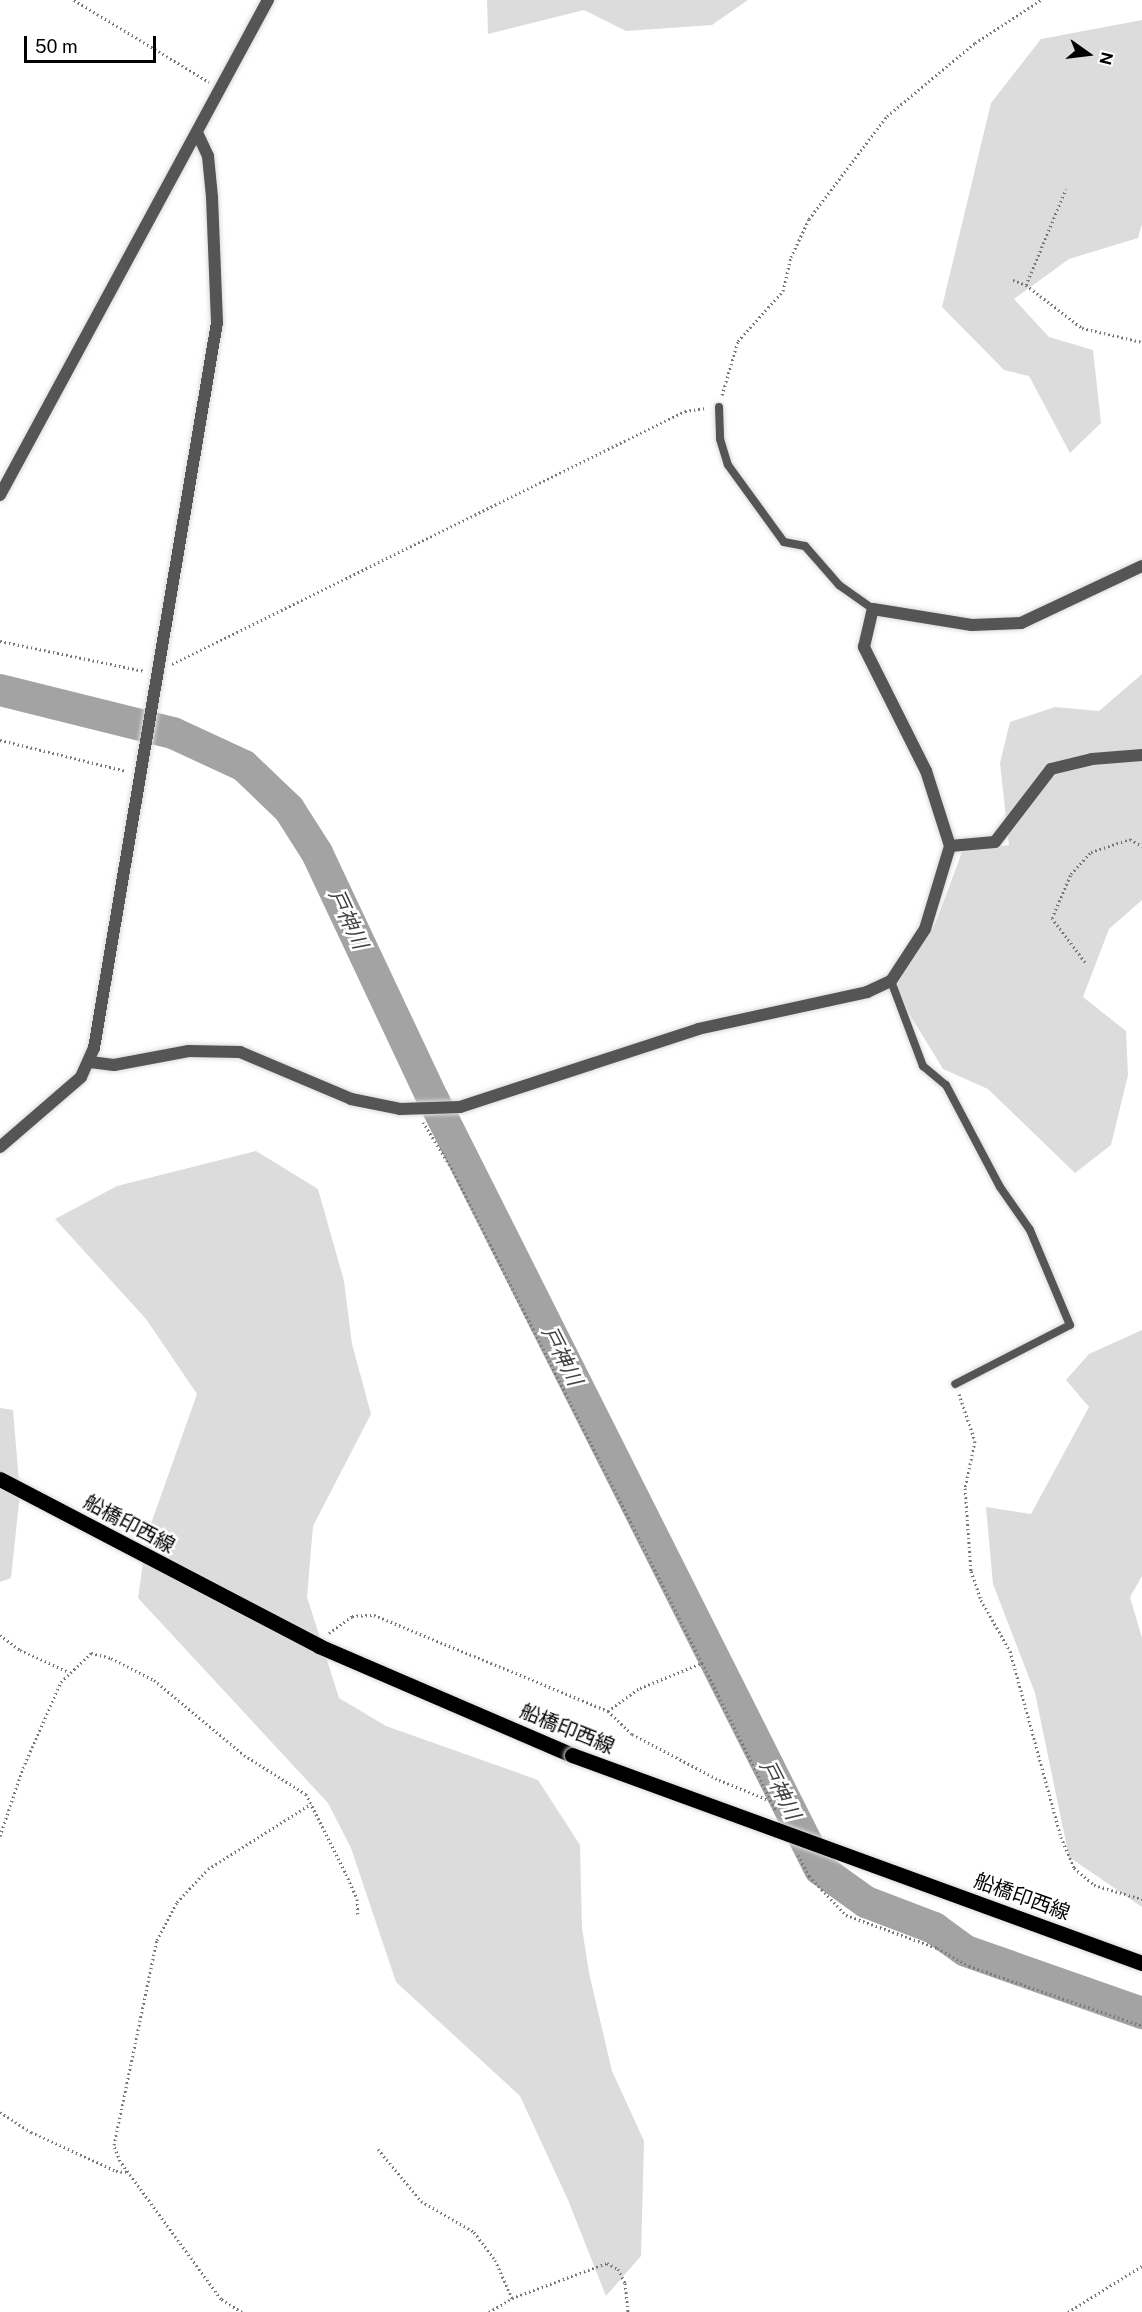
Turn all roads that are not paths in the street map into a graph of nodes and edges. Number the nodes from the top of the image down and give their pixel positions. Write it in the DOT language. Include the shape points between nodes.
graph roads {
  1 [pos="268,0"];
  2 [pos="197,132"];
  3 [pos="719,407"];
  4 [pos="0,495"];
  5 [pos="1142,566"];
  6 [pos="873,609"];
  7 [pos="1142,755"];
  8 [pos="950,846"];
  9 [pos="891,981"];
  10 [pos="90,1062"];
  11 [pos="0,1147"];
  12 [pos="955,1384"];
  13 [pos="0,1479"];
  14 [pos="1142,1963"];
  1 -- 2 [label="street"];
  2 -- 4 [label="street"];
  2 -- 10 [label="street" via="208,156 217,322"];
  3 -- 6 [label="lane" via="720,438 728,465 784,542 805,546 839,585"];
  5 -- 6 [label="street" via="1021,623 972,625"];
  6 -- 8 [label="street" via="864,647 926,771"];
  7 -- 8 [label="street" via="1092,759 1051,769 995,842"];
  8 -- 9 [label="street" via="926,929"];
  9 -- 10 [label="street" via="867,992 698,1029 460,1107 420,1110 351,1099 240,1052 189,1051 114,1065"];
  9 -- 12 [label="lane" via="923,1066 946,1085 1000,1187 1030,1230 1070,1325"];
  10 -- 11 [label="street" via="62,1096"];
  13 -- 14 [label="main road, 船橋印西線, bridge" via="319,1646 572,1755"];
}
